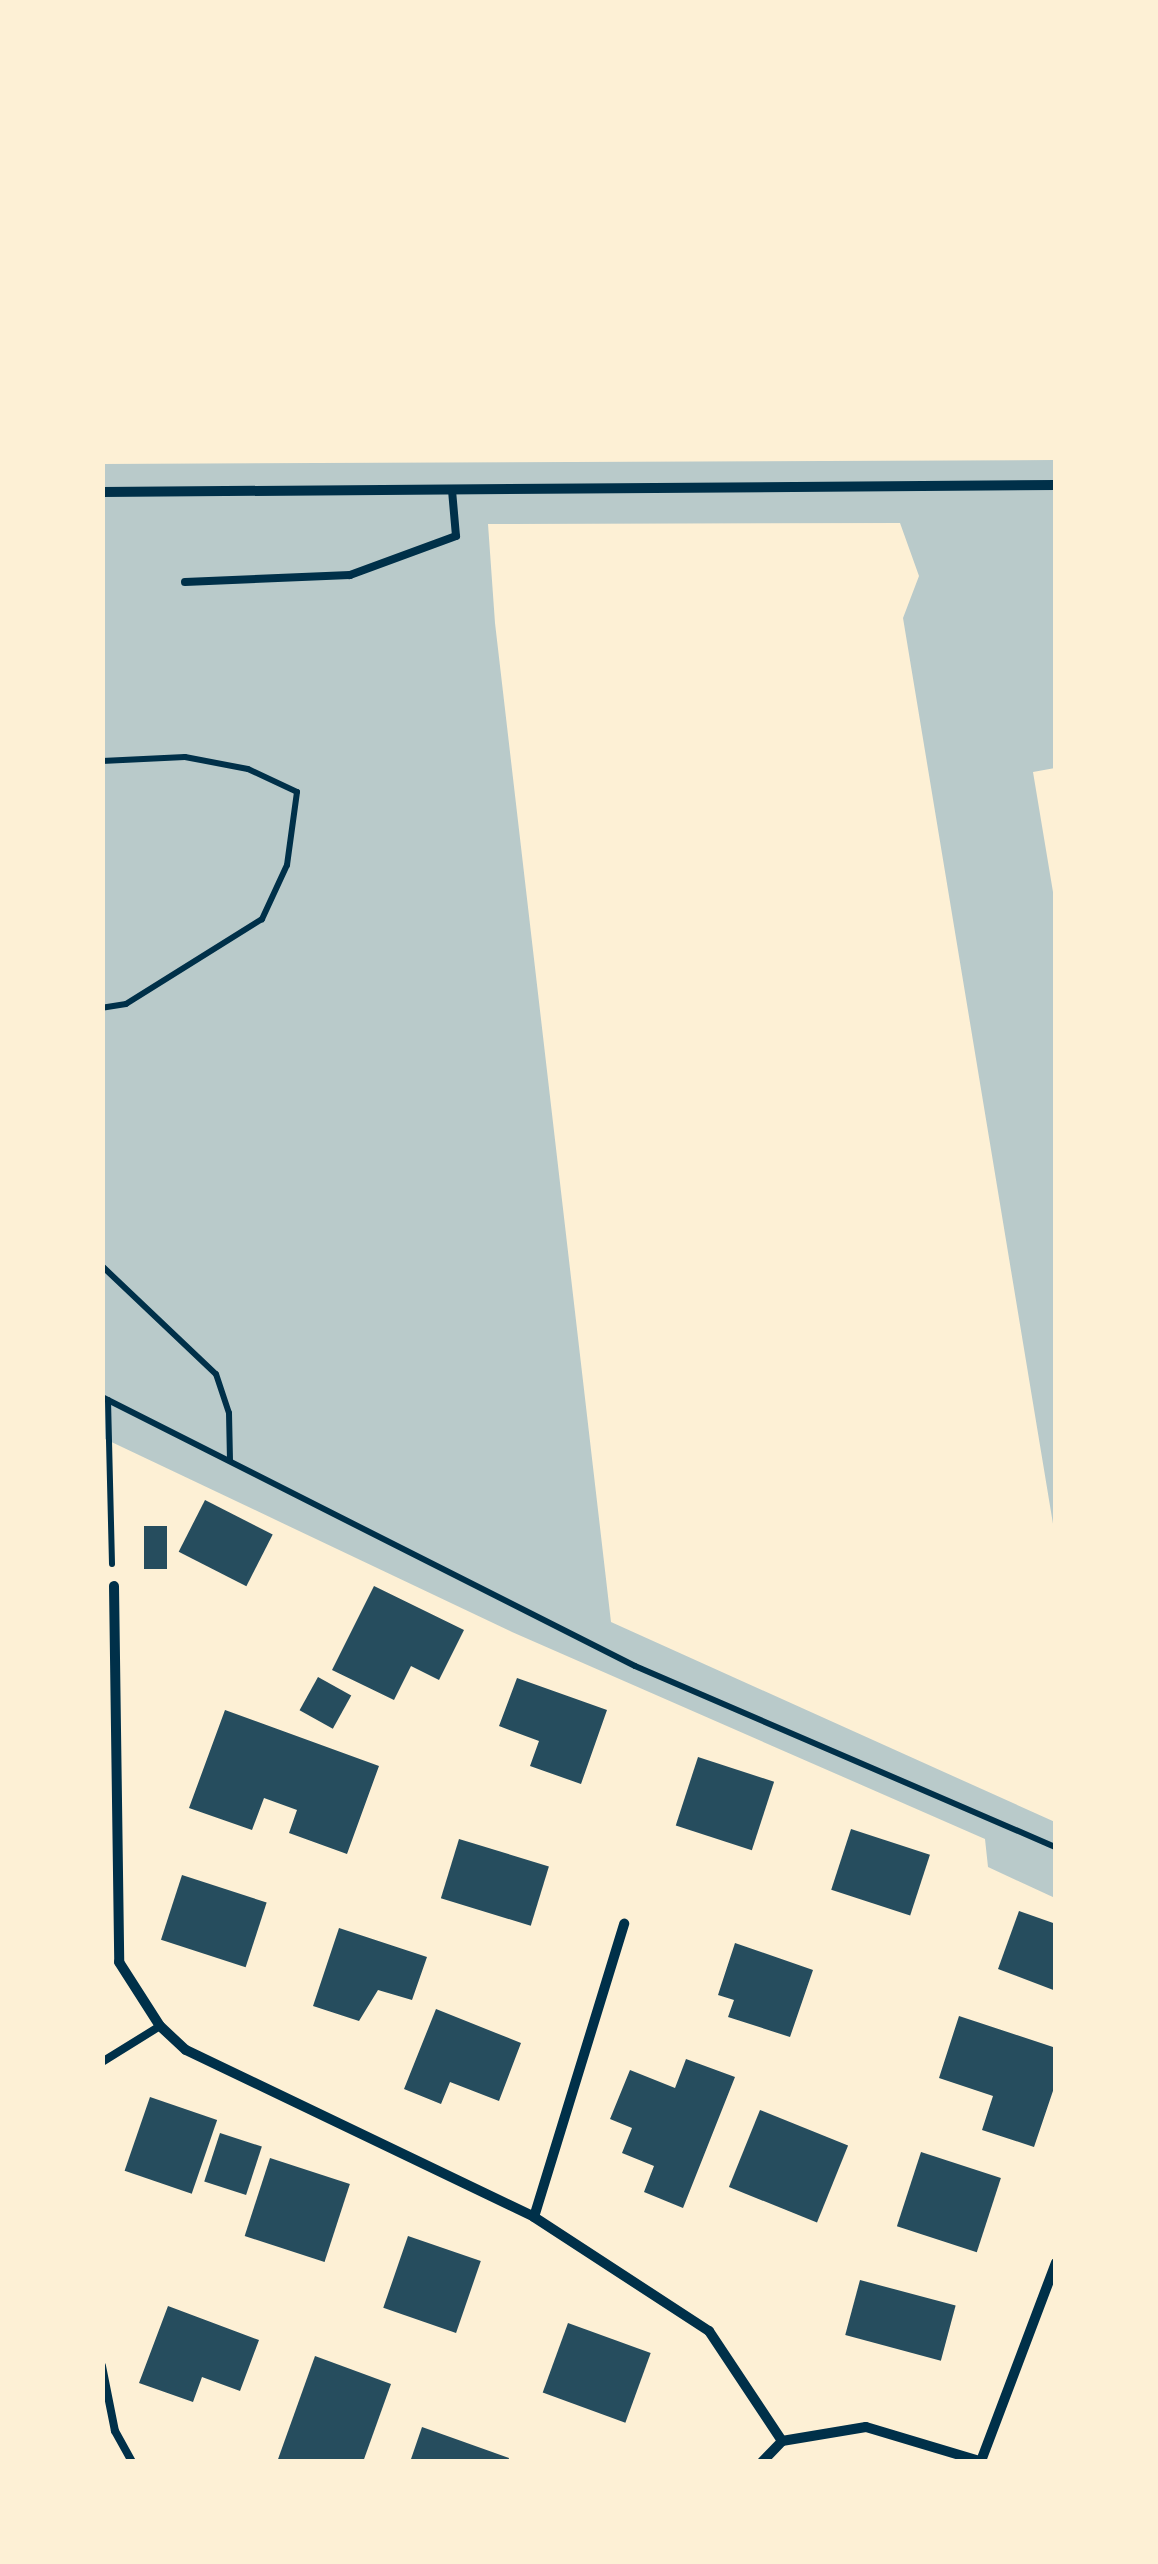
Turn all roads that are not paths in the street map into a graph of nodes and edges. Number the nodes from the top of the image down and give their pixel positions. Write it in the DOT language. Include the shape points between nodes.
graph roads {
  1 [pos="1056,486"];
  2 [pos="452,490"];
  3 [pos="102,492"];
  4 [pos="186,582"];
  5 [pos="114,1586"];
  6 [pos="624,1924"];
  7 [pos="160,2026"];
  8 [pos="102,2062"];
  9 [pos="534,2218"];
  10 [pos="1056,2263"];
  11 [pos="102,2366"];
  12 [pos="782,2441"];
  13 [pos="982,2461"];
  14 [pos="132,2462"];
  15 [pos="762,2462"];
  1 -- 2 [label="street"];
  2 -- 3 [label="street"];
  2 -- 4 [label="lane" via="456,536 350,575"];
  5 -- 7 [label="street" via="119,1962"];
  6 -- 9 [label="street"];
  7 -- 8 [label="lane"];
  7 -- 9 [label="street" via="186,2050"];
  9 -- 12 [label="street" via="709,2331"];
  10 -- 13 [label="street"];
  11 -- 14 [label="lane" via="115,2431"];
  12 -- 13 [label="street" via="866,2427"];
  12 -- 15 [label="street"];
}
